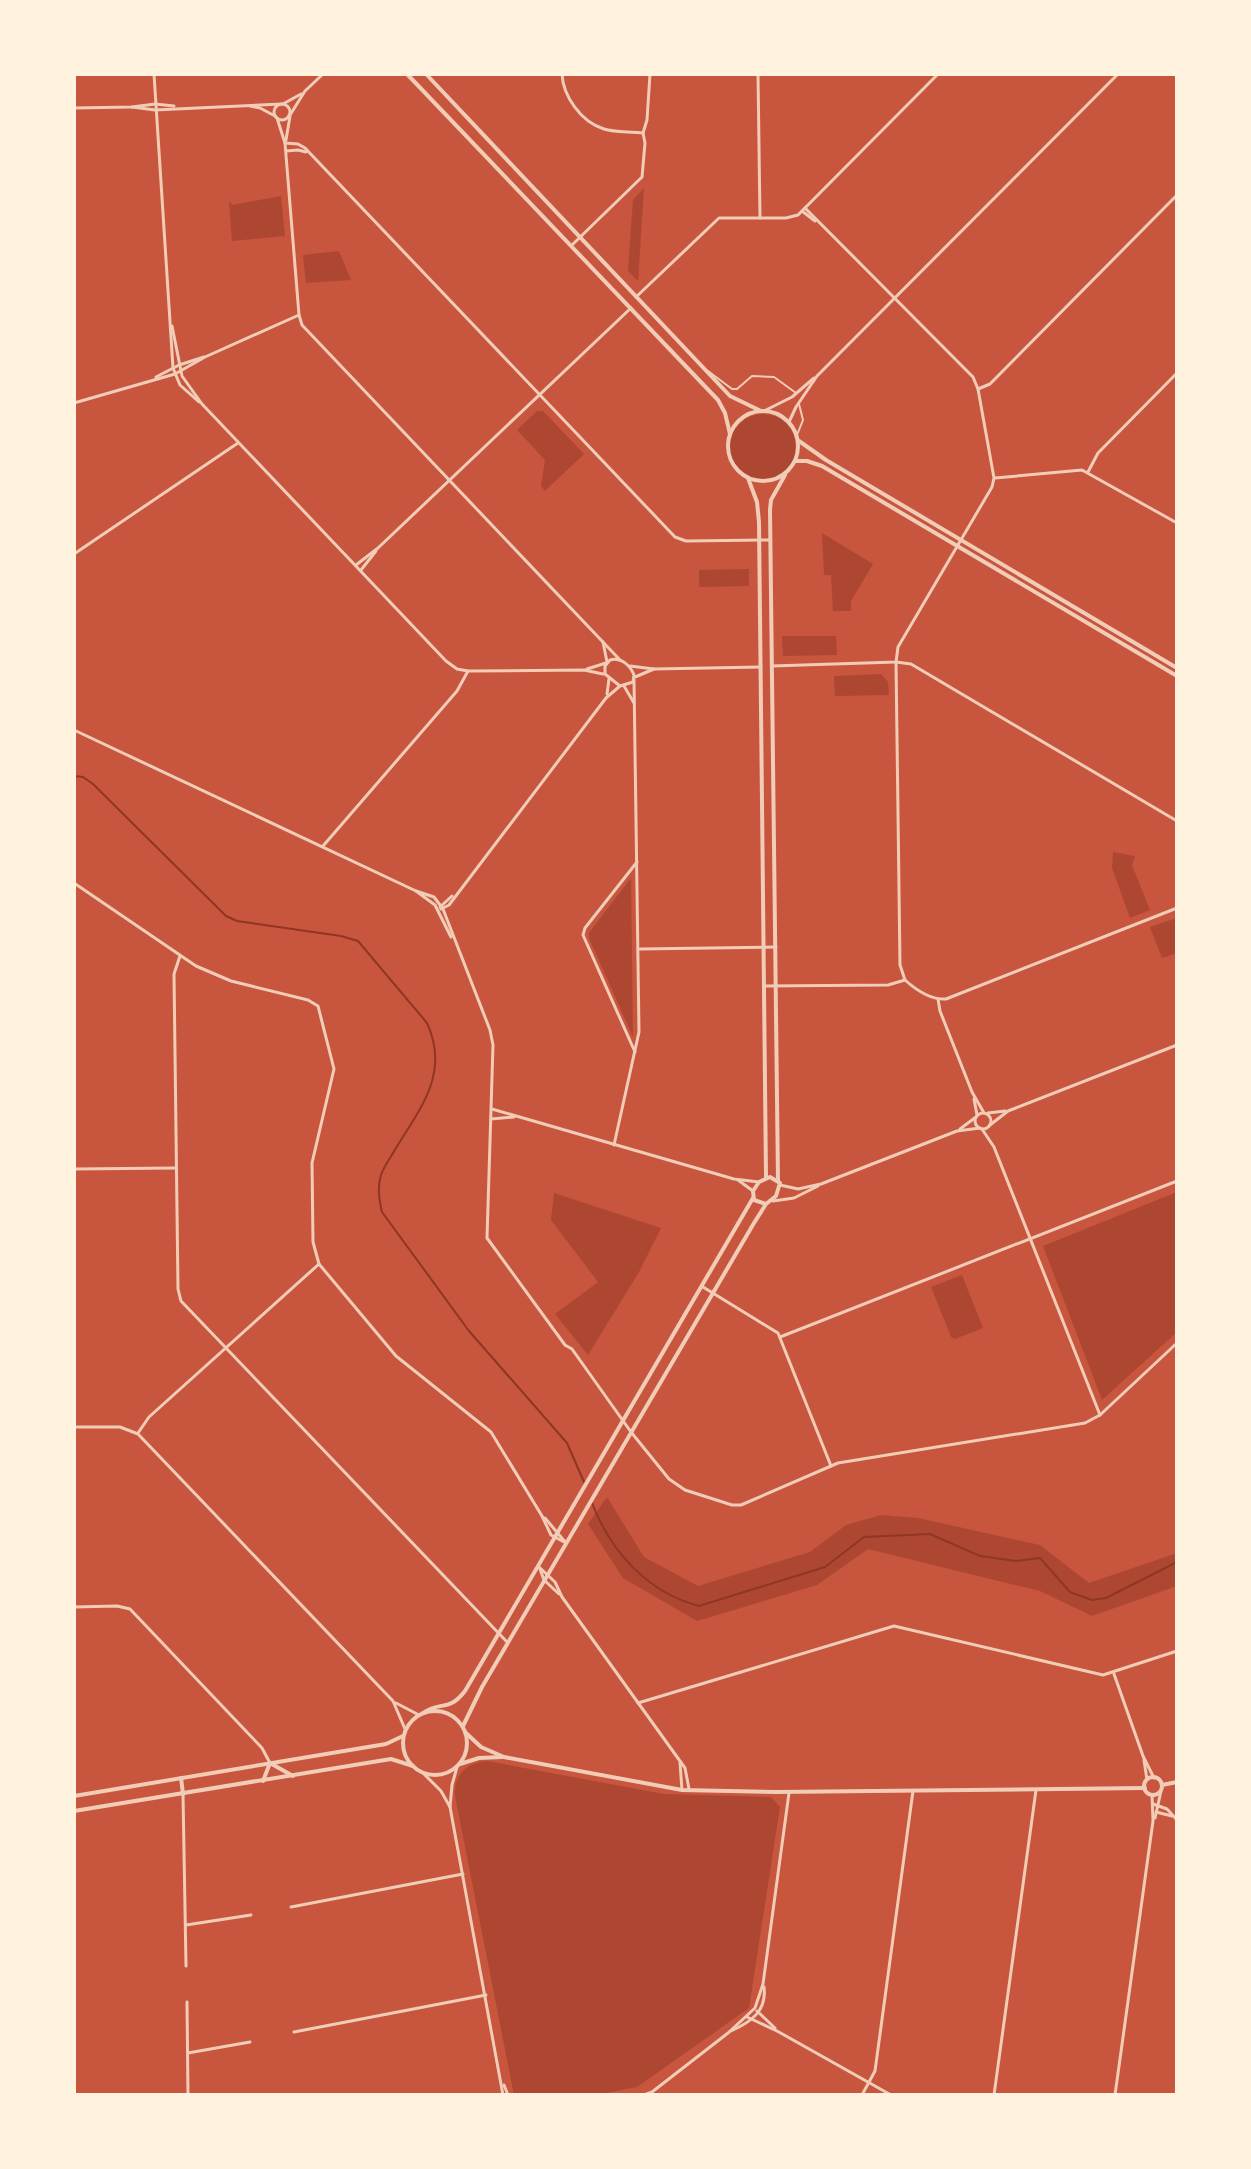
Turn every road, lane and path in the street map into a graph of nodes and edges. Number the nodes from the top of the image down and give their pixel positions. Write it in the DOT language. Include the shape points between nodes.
graph roads {
  1 [pos="154,74"];
  2 [pos="323,74"];
  3 [pos="407,74"];
  4 [pos="426,74"];
  5 [pos="562,74"];
  6 [pos="650,74"];
  7 [pos="758,74"];
  8 [pos="938,74"];
  9 [pos="1118,74"];
  10 [pos="305,91"];
  11 [pos="447,96"];
  12 [pos="282,104"];
  13 [pos="246,105"];
  14 [pos="438,106"];
  15 [pos="155,107"];
  16 [pos="74,108"];
  17 [pos="290,115"];
  18 [pos="276,117"];
  19 [pos="643,133"];
  20 [pos="285,143"];
  21 [pos="286,151"];
  22 [pos="309,154"];
  23 [pos="1177,195"];
  24 [pos="803,210"];
  25 [pos="760,218"];
  26 [pos="581,237"];
  27 [pos="572,245"];
  28 [pos="636,297"];
  29 [pos="894,299"];
  30 [pos="631,308"];
  31 [pos="299,315"];
  32 [pos="172,326"];
  33 [pos="205,357"];
  34 [pos="179,365"];
  35 [pos="173,368"];
  36 [pos="180,371"];
  37 [pos="707,371"];
  38 [pos="1177,373"];
  39 [pos="175,374"];
  40 [pos="817,376"];
  41 [pos="153,379"];
  42 [pos="978,389"];
  43 [pos="796,393"];
  44 [pos="539,395"];
  45 [pos="792,397"];
  46 [pos="74,403"];
  47 [pos="202,404"];
  48 [pos="798,404"];
  49 [pos="762,411"];
  50 [pos="789,422"];
  51 [pos="730,434"];
  52 [pos="798,438"];
  53 [pos="238,443"];
  54 [pos="796,461"];
  55 [pos="1088,472"];
  56 [pos="785,475"];
  57 [pos="748,478"];
  58 [pos="994,478"];
  59 [pos="449,481"];
  60 [pos="879,491"];
  61 [pos="875,497"];
  62 [pos="1177,523"];
  63 [pos="770,540"];
  64 [pos="962,540"];
  65 [pos="759,541"];
  66 [pos="958,546"];
  67 [pos="378,548"];
  68 [pos="74,554"];
  69 [pos="355,565"];
  70 [pos="360,571"];
  71 [pos="1063,601"];
  72 [pos="1059,606"];
  73 [pos="603,642"];
  74 [pos="1154,655"];
  75 [pos="620,660"];
  76 [pos="1151,660"];
  77 [pos="607,662"];
  78 [pos="896,662"];
  79 [pos="630,666"];
  80 [pos="772,666"];
  81 [pos="761,667"];
  82 [pos="1177,668"];
  83 [pos="654,669"];
  84 [pos="584,670"];
  85 [pos="468,671"];
  86 [pos="605,674"];
  87 [pos="1177,676"];
  88 [pos="609,679"];
  89 [pos="634,679"];
  90 [pos="622,686"];
  91 [pos="606,698"];
  92 [pos="634,703"];
  93 [pos="74,730"];
  94 [pos="761,731"];
  95 [pos="773,731"];
  96 [pos="1177,821"];
  97 [pos="323,846"];
  98 [pos="637,862"];
  99 [pos="74,883"];
  100 [pos="441,908"];
  101 [pos="1177,908"];
  102 [pos="776,947"];
  103 [pos="765,948"];
  104 [pos="638,949"];
  105 [pos="180,956"];
  106 [pos="905,980"];
  107 [pos="765,986"];
  108 [pos="776,986"];
  109 [pos="938,999"];
  110 [pos="1177,1045"];
  111 [pos="635,1055"];
  112 [pos="972,1092"];
  113 [pos="491,1109"];
  114 [pos="1008,1111"];
  115 [pos="985,1114"];
  116 [pos="977,1116"];
  117 [pos="518,1117"];
  118 [pos="491,1119"];
  119 [pos="990,1125"];
  120 [pos="981,1128"];
  121 [pos="957,1131"];
  122 [pos="614,1145"];
  123 [pos="994,1147"];
  124 [pos="176,1168"];
  125 [pos="74,1169"];
  126 [pos="766,1177"];
  127 [pos="734,1179"];
  128 [pos="1177,1181"];
  129 [pos="759,1182"];
  130 [pos="779,1183"];
  131 [pos="821,1184"];
  132 [pos="753,1191"];
  133 [pos="753,1198"];
  134 [pos="769,1202"];
  135 [pos="1030,1239"];
  136 [pos="319,1264"];
  137 [pos="703,1287"];
  138 [pos="713,1293"];
  139 [pos="780,1337"];
  140 [pos="1177,1343"];
  141 [pos="225,1349"];
  142 [pos="1100,1415"];
  143 [pos="624,1421"];
  144 [pos="74,1427"];
  145 [pos="631,1432"];
  146 [pos="138,1434"];
  147 [pos="831,1466"];
  148 [pos="542,1516"];
  149 [pos="559,1532"];
  150 [pos="556,1538"];
  151 [pos="566,1543"];
  152 [pos="539,1567"];
  153 [pos="548,1574"];
  154 [pos="544,1580"];
  155 [pos="562,1597"];
  156 [pos="74,1607"];
  157 [pos="500,1633"];
  158 [pos="508,1643"];
  159 [pos="1177,1651"];
  160 [pos="1114,1674"];
  161 [pos="393,1701"];
  162 [pos="638,1703"];
  163 [pos="421,1714"];
  164 [pos="463,1726"];
  165 [pos="405,1729"];
  166 [pos="466,1733"];
  167 [pos="403,1736"];
  168 [pos="1143,1756"];
  169 [pos="504,1757"];
  170 [pos="270,1763"];
  171 [pos="680,1763"];
  172 [pos="413,1766"];
  173 [pos="458,1766"];
  174 [pos="423,1773"];
  175 [pos="293,1776"];
  176 [pos="181,1778"];
  177 [pos="1154,1778"];
  178 [pos="1147,1780"];
  179 [pos="263,1781"];
  180 [pos="1177,1782"];
  181 [pos="1145,1788"];
  182 [pos="1161,1788"];
  183 [pos="682,1790"];
  184 [pos="689,1790"];
  185 [pos="1036,1790"];
  186 [pos="789,1791"];
  187 [pos="913,1791"];
  188 [pos="183,1794"];
  189 [pos="1152,1795"];
  190 [pos="74,1796"];
  191 [pos="1153,1804"];
  192 [pos="1159,1804"];
  193 [pos="450,1807"];
  194 [pos="74,1811"];
  195 [pos="1155,1812"];
  196 [pos="1176,1819"];
  197 [pos="463,1874"];
  198 [pos="291,1907"];
  199 [pos="251,1915"];
  200 [pos="186,1925"];
  201 [pos="186,1966"];
  202 [pos="763,1984"];
  203 [pos="486,1995"];
  204 [pos="187,2002"];
  205 [pos="755,2008"];
  206 [pos="759,2013"];
  207 [pos="746,2016"];
  208 [pos="751,2020"];
  209 [pos="777,2031"];
  210 [pos="294,2032"];
  211 [pos="728,2033"];
  212 [pos="250,2042"];
  213 [pos="188,2053"];
  214 [pos="869,2083"];
  215 [pos="188,2095"];
  216 [pos="505,2095"];
  217 [pos="644,2095"];
  218 [pos="862,2095"];
  219 [pos="891,2095"];
  220 [pos="994,2095"];
  221 [pos="1115,2095"];
  1 -- 15 [label="street"];
  2 -- 10 [label="street"];
  3 -- 14 [label="street"];
  4 -- 11 [label="street"];
  5 -- 19 [label="street" via="567,97 593,124"];
  6 -- 19 [label="street"];
  7 -- 25 [label="street"];
  8 -- 24 [label="street"];
  9 -- 29 [label="street"];
  10 -- 12 [label="street"];
  10 -- 17 [label="street"];
  11 -- 14 [label="street"];
  11 -- 26 [label="street"];
  12 -- 13 [label="street"];
  12 -- 17 [label="street"];
  12 -- 18 [label="street" via="275,108"];
  13 -- 15 [label="street"];
  13 -- 18 [label="street"];
  14 -- 27 [label="street"];
  15 -- 16 [label="street"];
  15 -- 32 [label="street"];
  17 -- 18 [label="street" via="284,120"];
  17 -- 20 [label="street"];
  18 -- 20 [label="street"];
  19 -- 26 [label="street" via="642,177"];
  20 -- 21 [label="street"];
  20 -- 22 [label="street" via="302,145"];
  21 -- 22 [label="street"];
  21 -- 31 [label="street"];
  22 -- 44 [label="street"];
  23 -- 42 [label="street" via="990,384"];
  24 -- 25 [label="street" via="790,217"];
  24 -- 29 [label="street"];
  25 -- 28 [label="street" via="719,218"];
  26 -- 27 [label="street"];
  26 -- 28 [label="street"];
  27 -- 30 [label="street"];
  28 -- 30 [label="street"];
  28 -- 37 [label="street"];
  29 -- 40 [label="street"];
  29 -- 42 [label="street" via="973,377"];
  30 -- 44 [label="street"];
  30 -- 51 [label="street" via="718,400"];
  31 -- 33 [label="street"];
  31 -- 59 [label="street" via="305,329"];
  32 -- 34 [label="street"];
  32 -- 35 [label="street"];
  33 -- 34 [label="street"];
  33 -- 36 [label="street"];
  34 -- 35 [label="street"];
  34 -- 36 [label="street"];
  35 -- 39 [label="street"];
  35 -- 41 [label="street"];
  36 -- 39 [label="street"];
  36 -- 47 [label="street"];
  37 -- 43 [label="lane" via="732,389 752,376 774,377"];
  37 -- 49 [label="street" via="730,396"];
  38 -- 55 [label="street" via="1098,453"];
  39 -- 41 [label="street"];
  39 -- 47 [label="street"];
  40 -- 43 [label="street"];
  40 -- 48 [label="street"];
  41 -- 46 [label="street"];
  42 -- 58 [label="street"];
  43 -- 45 [label="street"];
  44 -- 59 [label="street"];
  44 -- 65 [label="street" via="679,540"];
  45 -- 48 [label="street"];
  45 -- 49 [label="street"];
  47 -- 53 [label="street"];
  48 -- 50 [label="street"];
  48 -- 52 [label="lane" via="803,420"];
  49 -- 50 [label="street"];
  49 -- 51 [label="street" via="742,418"];
  50 -- 52 [label="street"];
  51 -- 57 [label="street" via="731,460"];
  52 -- 54 [label="street"];
  52 -- 60 [label="street"];
  53 -- 68 [label="street"];
  53 -- 69 [label="street"];
  54 -- 56 [label="street"];
  54 -- 61 [label="street" via="822,466"];
  55 -- 58 [label="street"];
  55 -- 62 [label="street"];
  56 -- 57 [label="street" via="767,482"];
  56 -- 63 [label="street" via="771,500"];
  57 -- 65 [label="street" via="757,502"];
  58 -- 64 [label="street"];
  59 -- 67 [label="street"];
  59 -- 73 [label="street"];
  60 -- 61 [label="street"];
  60 -- 64 [label="street"];
  61 -- 66 [label="street"];
  63 -- 65 [label="street"];
  63 -- 80 [label="street"];
  64 -- 66 [label="street"];
  64 -- 71 [label="street"];
  65 -- 81 [label="street"];
  66 -- 72 [label="street"];
  66 -- 78 [label="street" via="898,647"];
  67 -- 69 [label="street"];
  67 -- 70 [label="street"];
  69 -- 70 [label="street"];
  70 -- 85 [label="street" via="452,667"];
  71 -- 72 [label="street"];
  71 -- 74 [label="street"];
  72 -- 76 [label="street"];
  73 -- 75 [label="street"];
  73 -- 77 [label="street"];
  74 -- 76 [label="street"];
  74 -- 82 [label="street"];
  75 -- 77 [label="street"];
  75 -- 79 [label="street"];
  76 -- 87 [label="street"];
  77 -- 84 [label="street"];
  77 -- 86 [label="street"];
  78 -- 80 [label="street"];
  78 -- 96 [label="street" via="911,664"];
  78 -- 106 [label="street" via="900,965"];
  79 -- 83 [label="street"];
  79 -- 89 [label="street"];
  80 -- 95 [label="street"];
  81 -- 83 [label="street"];
  81 -- 94 [label="street"];
  83 -- 89 [label="street"];
  84 -- 85 [label="street"];
  84 -- 86 [label="street"];
  85 -- 97 [label="street" via="457,691"];
  86 -- 88 [label="street"];
  88 -- 90 [label="street"];
  88 -- 91 [label="street"];
  89 -- 90 [label="street"];
  89 -- 92 [label="street"];
  90 -- 91 [label="street"];
  90 -- 92 [label="street"];
  91 -- 100 [label="street"];
  92 -- 98 [label="street"];
  93 -- 97 [label="street"];
  94 -- 95 [label="street"];
  94 -- 103 [label="street"];
  95 -- 102 [label="street"];
  97 -- 100 [label="street"];
  98 -- 104 [label="street"];
  98 -- 111 [label="street" via="583,935"];
  99 -- 105 [label="street"];
  100 -- 113 [label="street" via="490,1030"];
  101 -- 109 [label="street"];
  102 -- 103 [label="street"];
  102 -- 108 [label="street"];
  103 -- 104 [label="street"];
  103 -- 107 [label="street"];
  104 -- 111 [label="street"];
  105 -- 124 [label="street" via="174,974"];
  105 -- 136 [label="street" via="220,977 308,1000 320,1009 334,1069 312,1163 313,1242"];
  106 -- 108 [label="street" via="888,985"];
  106 -- 109 [label="street"];
  107 -- 108 [label="street"];
  107 -- 126 [label="street"];
  108 -- 130 [label="street"];
  109 -- 112 [label="street"];
  110 -- 114 [label="street"];
  111 -- 122 [label="street"];
  112 -- 115 [label="street"];
  112 -- 116 [label="street"];
  113 -- 117 [label="street"];
  113 -- 118 [label="street"];
  114 -- 115 [label="street"];
  114 -- 119 [label="street"];
  115 -- 116 [label="street"];
  115 -- 119 [label="street"];
  116 -- 120 [label="street"];
  116 -- 121 [label="street"];
  117 -- 118 [label="street"];
  117 -- 122 [label="street"];
  118 -- 143 [label="street" via="487,1238"];
  119 -- 120 [label="street"];
  119 -- 123 [label="street"];
  120 -- 121 [label="street"];
  120 -- 123 [label="street"];
  121 -- 131 [label="street"];
  122 -- 127 [label="street"];
  123 -- 135 [label="street"];
  124 -- 125 [label="street"];
  124 -- 141 [label="street" via="179,1297"];
  126 -- 129 [label="street"];
  126 -- 130 [label="street"];
  127 -- 129 [label="street"];
  127 -- 132 [label="street"];
  128 -- 135 [label="street"];
  129 -- 132 [label="street"];
  130 -- 131 [label="street" via="798,1189"];
  130 -- 134 [label="street"];
  131 -- 134 [label="street" via="794,1198"];
  132 -- 133 [label="street"];
  133 -- 134 [label="street"];
  133 -- 137 [label="street"];
  134 -- 138 [label="street"];
  135 -- 139 [label="street"];
  135 -- 142 [label="street"];
  136 -- 141 [label="street"];
  136 -- 148 [label="street" via="396,1356 491,1432"];
  137 -- 138 [label="street"];
  137 -- 143 [label="street"];
  138 -- 139 [label="street"];
  138 -- 145 [label="street"];
  139 -- 147 [label="street"];
  140 -- 142 [label="street"];
  141 -- 146 [label="street" via="143,1422"];
  141 -- 157 [label="street"];
  142 -- 147 [label="street" via="1085,1423"];
  143 -- 145 [label="street"];
  143 -- 149 [label="street"];
  144 -- 146 [label="street" via="120,1427"];
  145 -- 147 [label="street" via="678,1486 732,1505 752,1503"];
  145 -- 151 [label="street"];
  146 -- 161 [label="street"];
  148 -- 149 [label="street"];
  148 -- 150 [label="street"];
  149 -- 150 [label="street"];
  149 -- 151 [label="street"];
  150 -- 151 [label="street"];
  150 -- 152 [label="street"];
  151 -- 153 [label="street"];
  152 -- 153 [label="street"];
  152 -- 154 [label="street"];
  152 -- 157 [label="street"];
  153 -- 154 [label="street"];
  153 -- 155 [label="street"];
  154 -- 155 [label="street"];
  154 -- 158 [label="street"];
  155 -- 162 [label="street"];
  156 -- 170 [label="street" via="130,1609 262,1748"];
  157 -- 158 [label="street"];
  157 -- 163 [label="street" via="458,1700"];
  158 -- 164 [label="street"];
  159 -- 160 [label="street"];
  160 -- 162 [label="street" via="894,1626"];
  160 -- 168 [label="street"];
  161 -- 163 [label="street"];
  161 -- 165 [label="street"];
  162 -- 171 [label="street"];
  163 -- 164 [label="street" via="445,1714"];
  163 -- 165 [label="street"];
  164 -- 166 [label="street"];
  165 -- 167 [label="street"];
  166 -- 169 [label="street"];
  166 -- 173 [label="street" via="467,1750"];
  167 -- 170 [label="street" via="386,1744"];
  167 -- 172 [label="street"];
  168 -- 177 [label="street"];
  168 -- 178 [label="street"];
  169 -- 173 [label="street"];
  169 -- 183 [label="street"];
  170 -- 175 [label="street"];
  170 -- 176 [label="street"];
  170 -- 179 [label="street"];
  171 -- 183 [label="street"];
  171 -- 184 [label="street" via="687,1771"];
  172 -- 174 [label="street"];
  172 -- 175 [label="street" via="391,1759"];
  173 -- 174 [label="street" via="441,1775"];
  173 -- 193 [label="street"];
  174 -- 193 [label="street"];
  175 -- 179 [label="street"];
  176 -- 188 [label="street"];
  176 -- 190 [label="street"];
  177 -- 178 [label="street"];
  177 -- 182 [label="street"];
  178 -- 181 [label="street"];
  179 -- 188 [label="street"];
  180 -- 182 [label="street"];
  181 -- 185 [label="street"];
  181 -- 189 [label="street"];
  182 -- 189 [label="street"];
  182 -- 192 [label="street"];
  183 -- 184 [label="street"];
  184 -- 186 [label="street"];
  185 -- 187 [label="street"];
  185 -- 220 [label="street"];
  186 -- 187 [label="street"];
  186 -- 202 [label="street"];
  187 -- 214 [label="street" via="875,2071"];
  188 -- 194 [label="street"];
  188 -- 200 [label="street"];
  189 -- 191 [label="street"];
  191 -- 192 [label="street"];
  191 -- 195 [label="street"];
  192 -- 195 [label="street"];
  192 -- 196 [label="street"];
  193 -- 197 [label="street"];
  195 -- 196 [label="street"];
  195 -- 221 [label="street"];
  197 -- 198 [label="street"];
  197 -- 203 [label="street"];
  199 -- 200 [label="street"];
  200 -- 201 [label="street"];
  202 -- 205 [label="street"];
  202 -- 206 [label="street"];
  203 -- 210 [label="street"];
  203 -- 216 [label="street"];
  204 -- 213 [label="street"];
  205 -- 206 [label="street"];
  205 -- 207 [label="street"];
  206 -- 208 [label="street"];
  206 -- 209 [label="street"];
  207 -- 208 [label="street"];
  207 -- 211 [label="street"];
  208 -- 209 [label="street"];
  208 -- 211 [label="street"];
  209 -- 214 [label="street"];
  211 -- 217 [label="street"];
  212 -- 213 [label="street"];
  213 -- 215 [label="street"];
  214 -- 218 [label="street"];
  214 -- 219 [label="street"];
}
